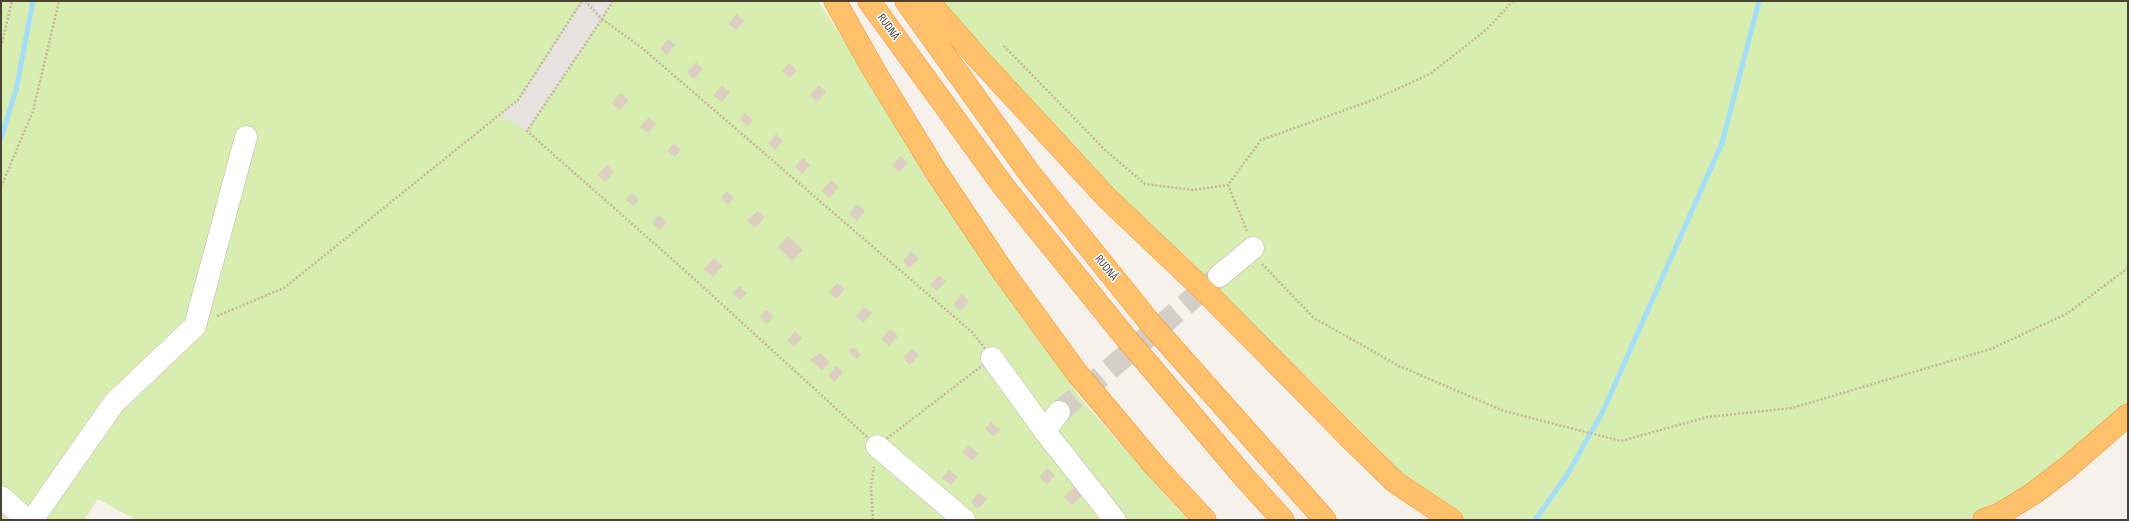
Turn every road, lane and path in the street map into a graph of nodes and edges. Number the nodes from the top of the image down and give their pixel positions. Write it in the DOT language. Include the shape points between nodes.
graph roads {
  1 [pos="12,1"];
  2 [pos="59,1"];
  3 [pos="582,1"];
  4 [pos="585,1"];
  5 [pos="613,1"];
  6 [pos="835,1"];
  7 [pos="869,1"];
  8 [pos="906,1"];
  9 [pos="928,1"];
  10 [pos="1513,1"];
  11 [pos="602,19"];
  12 [pos="1004,46"];
  13 [pos="1,47"];
  14 [pos="246,136"];
  15 [pos="1228,185"];
  16 [pos="1,187"];
  17 [pos="1253,248"];
  18 [pos="2128,268"];
  19 [pos="1219,276"];
  20 [pos="195,326"];
  21 [pos="992,358"];
  22 [pos="1059,412"];
  23 [pos="2128,415"];
  24 [pos="1047,434"];
  25 [pos="877,454"];
  26 [pos="1,497"];
  27 [pos="27,520"];
  28 [pos="32,520"];
  29 [pos="874,520"];
  30 [pos="964,520"];
  31 [pos="1115,520"];
  32 [pos="1205,520"];
  33 [pos="1283,520"];
  34 [pos="1325,520"];
  35 [pos="1452,520"];
  36 [pos="1984,520"];
  1 -- 13 [label="path"];
  2 -- 16 [label="path" via="33,111"];
  3 -- 20 [label="path" via="518,100 284,288"];
  4 -- 11 [label="path"];
  5 -- 11 [label="path"];
  6 -- 32 [label="highway" via="933,167 1004,273 1077,373"];
  7 -- 33 [label="highway, RUDNÁ" via="1004,187 1126,338"];
  8 -- 34 [label="highway, RUDNÁ" via="1030,174 1151,324"];
  9 -- 35 [label="highway" via="1107,198 1209,295 1350,439 1395,482"];
  10 -- 15 [label="path" via="1486,30 1430,74 1373,100 1262,140"];
  11 -- 21 [label="path" via="642,48 973,333"];
  11 -- 25 [label="path" via="526,131 691,276"];
  12 -- 15 [label="path" via="1105,150 1145,184 1193,190"];
  14 -- 20 [label="street"];
  15 -- 17 [label="path"];
  17 -- 18 [label="path" via="1257,259 1314,318 1399,366 1504,411 1621,441 1707,417 1792,408 1991,349 2068,314"];
  17 -- 19 [label="street"];
  20 -- 28 [label="street" via="114,404"];
  21 -- 24 [label="street"];
  21 -- 25 [label="path"];
  22 -- 24 [label="street" via="1048,426"];
  23 -- 36 [label="highway" via="2034,493 2000,514"];
  24 -- 31 [label="street"];
  25 -- 29 [label="path" via="871,487"];
  25 -- 30 [label="street"];
  26 -- 27 [label="street"];
}
